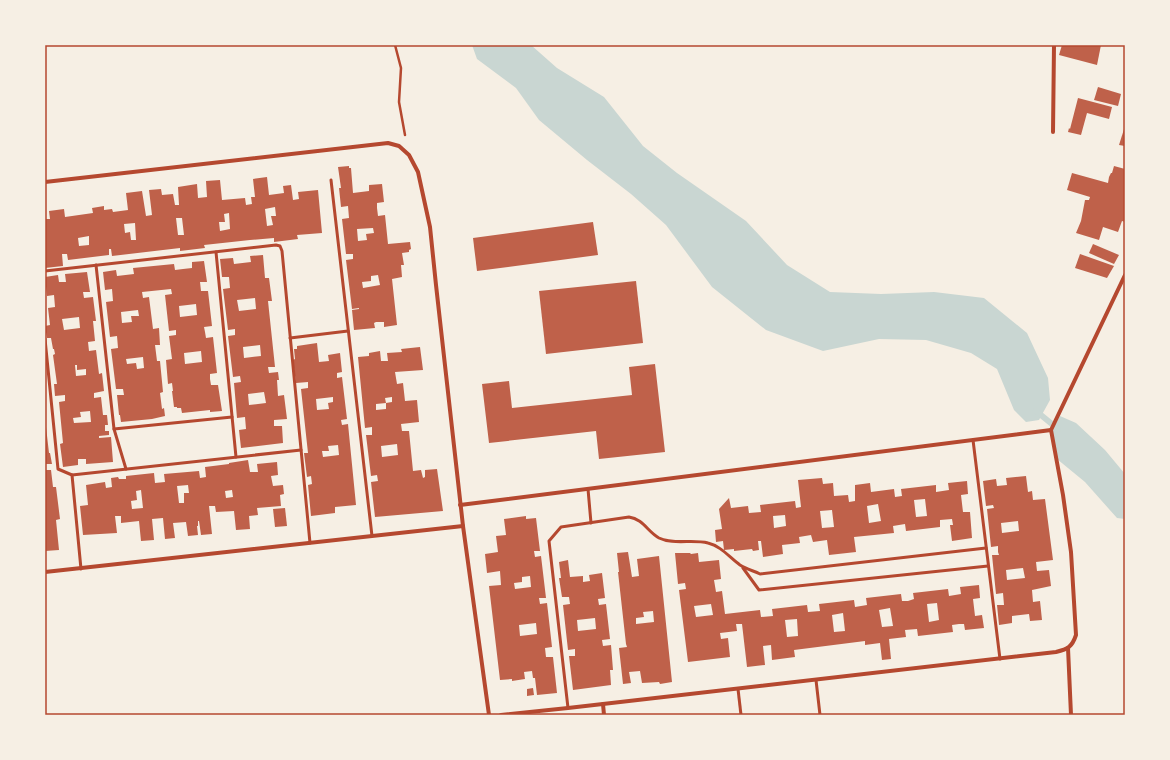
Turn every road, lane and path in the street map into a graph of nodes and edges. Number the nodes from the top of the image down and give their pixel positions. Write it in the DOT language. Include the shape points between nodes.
graph roads {
  1 [pos="395,45"];
  2 [pos="1054,45"];
  3 [pos="1053,132"];
  4 [pos="409,155"];
  5 [pos="331,180"];
  6 [pos="45,182"];
  7 [pos="216,252"];
  8 [pos="96,265"];
  9 [pos="45,271"];
  10 [pos="1125,275"];
  11 [pos="348,331"];
  12 [pos="290,338"];
  13 [pos="45,339"];
  14 [pos="232,417"];
  15 [pos="114,429"];
  16 [pos="1052,430"];
  17 [pos="973,440"];
  18 [pos="301,450"];
  19 [pos="236,457"];
  20 [pos="126,469"];
  21 [pos="72,475"];
  22 [pos="588,488"];
  23 [pos="460,504"];
  24 [pos="591,523"];
  25 [pos="463,526"];
  26 [pos="372,536"];
  27 [pos="310,543"];
  28 [pos="986,548"];
  29 [pos="988,566"];
  30 [pos="742,567"];
  31 [pos="81,568"];
  32 [pos="45,572"];
  33 [pos="1068,648"];
  34 [pos="1000,658"];
  35 [pos="816,680"];
  36 [pos="738,689"];
  37 [pos="603,704"];
  38 [pos="568,708"];
  39 [pos="489,715"];
  40 [pos="501,715"];
  41 [pos="604,715"];
  42 [pos="741,715"];
  43 [pos="820,715"];
  44 [pos="1071,715"];
  1 -- 4 [label="path" via="401,68 399,102"];
  2 -- 3 [label="street"];
  4 -- 6 [label="street" via="399,146 388,143"];
  4 -- 23 [label="street" via="418,172 430,227"];
  5 -- 11 [label="lane"];
  7 -- 8 [label="lane"];
  7 -- 12 [label="lane" via="280,246"];
  7 -- 14 [label="lane"];
  8 -- 9 [label="lane"];
  8 -- 15 [label="lane"];
  10 -- 16 [label="street"];
  11 -- 12 [label="lane"];
  11 -- 26 [label="lane"];
  12 -- 18 [label="lane"];
  13 -- 21 [label="lane" via="58,469"];
  14 -- 15 [label="lane"];
  14 -- 19 [label="lane"];
  15 -- 20 [label="lane"];
  16 -- 17 [label="street"];
  16 -- 33 [label="street" via="1072,552 1076,635"];
  17 -- 22 [label="street"];
  17 -- 28 [label="lane"];
  18 -- 19 [label="lane"];
  18 -- 27 [label="lane"];
  19 -- 20 [label="lane"];
  20 -- 21 [label="lane"];
  21 -- 31 [label="lane"];
  22 -- 23 [label="street"];
  22 -- 24 [label="lane"];
  23 -- 25 [label="street"];
  24 -- 30 [label="lane" via="635,518 658,537 666,540 717,546"];
  24 -- 38 [label="lane" via="561,527 549,541"];
  25 -- 26 [label="street"];
  25 -- 39 [label="street"];
  26 -- 27 [label="street"];
  27 -- 31 [label="street"];
  28 -- 29 [label="lane"];
  28 -- 30 [label="lane" via="760,574"];
  29 -- 30 [label="lane" via="759,590"];
  29 -- 34 [label="lane"];
  31 -- 32 [label="street"];
  33 -- 34 [label="street" via="1056,652"];
  33 -- 44 [label="street"];
  34 -- 35 [label="street"];
  35 -- 36 [label="street"];
  35 -- 43 [label="lane"];
  36 -- 37 [label="street"];
  36 -- 42 [label="lane"];
  37 -- 38 [label="street"];
  37 -- 41 [label="street"];
  38 -- 40 [label="street"];
}
